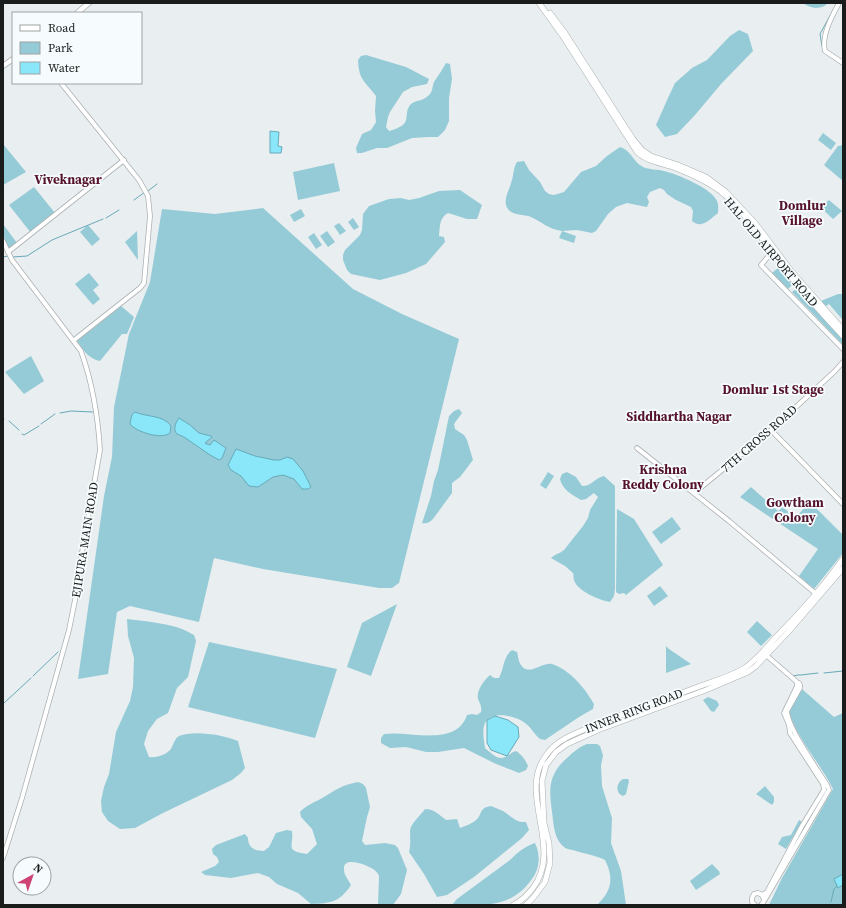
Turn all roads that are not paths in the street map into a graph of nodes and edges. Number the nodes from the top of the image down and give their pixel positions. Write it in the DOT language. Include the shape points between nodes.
graph roads {
  1 [pos="86,3"];
  2 [pos="89,3"];
  3 [pos="539,3"];
  4 [pos="542,3"];
  5 [pos="839,3"];
  6 [pos="76,12"];
  7 [pos="76,12"];
  8 [pos="12,61"];
  9 [pos="843,64"];
  10 [pos="3,66"];
  11 [pos="62,84"];
  12 [pos="124,160"];
  13 [pos="3,241"];
  14 [pos="774,250"];
  15 [pos="8,252"];
  16 [pos="843,330"];
  17 [pos="843,336"];
  18 [pos="74,340"];
  19 [pos="843,348"];
  20 [pos="843,362"];
  21 [pos="842,366"];
  22 [pos="771,430"];
  23 [pos="637,448"];
  24 [pos="694,493"];
  25 [pos="843,504"];
  26 [pos="843,559"];
  27 [pos="843,568"];
  28 [pos="815,593"];
  29 [pos="766,655"];
  30 [pos="790,723"];
  31 [pos="3,858"];
  32 [pos="762,895"];
  33 [pos="762,904"];
  34 [pos="513,905"];
  35 [pos="526,905"];
  36 [pos="755,905"];
  1 -- 6 [label="main road"];
  2 -- 7 [label="main road"];
  3 -- 14 [label="main road, HAL OLD AIRPORT ROAD" via="637,152 714,187 726,196"];
  4 -- 14 [label="main road, HAL OLD AIRPORT ROAD" via="565,33 633,140 642,150 715,183 738,204"];
  5 -- 9 [label="street" via="823,44 825,51"];
  8 -- 10 [label="main road"];
  11 -- 12 [label="street"];
  12 -- 15 [label="street"];
  12 -- 18 [label="street" via="148,196 150,216 144,283"];
  13 -- 15 [label="street, EJIPURA MAIN ROAD"];
  14 -- 16 [label="main road, HAL OLD AIRPORT ROAD"];
  14 -- 17 [label="main road, HAL OLD AIRPORT ROAD" via="797,284"];
  14 -- 19 [label="street" via="761,265"];
  15 -- 18 [label="street, EJIPURA MAIN ROAD" via="23,276"];
  18 -- 31 [label="street, EJIPURA MAIN ROAD" via="90,381 100,450 70,630"];
  20 -- 21 [label="street, 7TH CROSS ROAD"];
  21 -- 22 [label="street, 7TH CROSS ROAD"];
  22 -- 24 [label="street, 7TH CROSS ROAD"];
  22 -- 25 [label="street"];
  23 -- 24 [label="street"];
  24 -- 28 [label="street"];
  26 -- 28 [label="main road, INNER RING ROAD"];
  27 -- 29 [label="main road, INNER RING ROAD"];
  28 -- 34 [label="main road, INNER RING ROAD" via="762,653 742,669 703,686 606,720 565,739 552,748 541,763 536,779 544,853 543,870 528,894"];
  29 -- 30 [label="street" via="792,679 798,681 787,711"];
  29 -- 35 [label="main road, INNER RING ROAD" via="756,666 739,677 610,724 567,744 556,752 546,765 542,781 544,824 550,863 545,882"];
  30 -- 32 [label="street" via="790,733 823,784 824,790 767,892"];
  30 -- 33 [label="street" via="829,790"];
  32 -- 33 [label="street"];
  32 -- 36 [label="street" via="758,893 753,896"];
}
